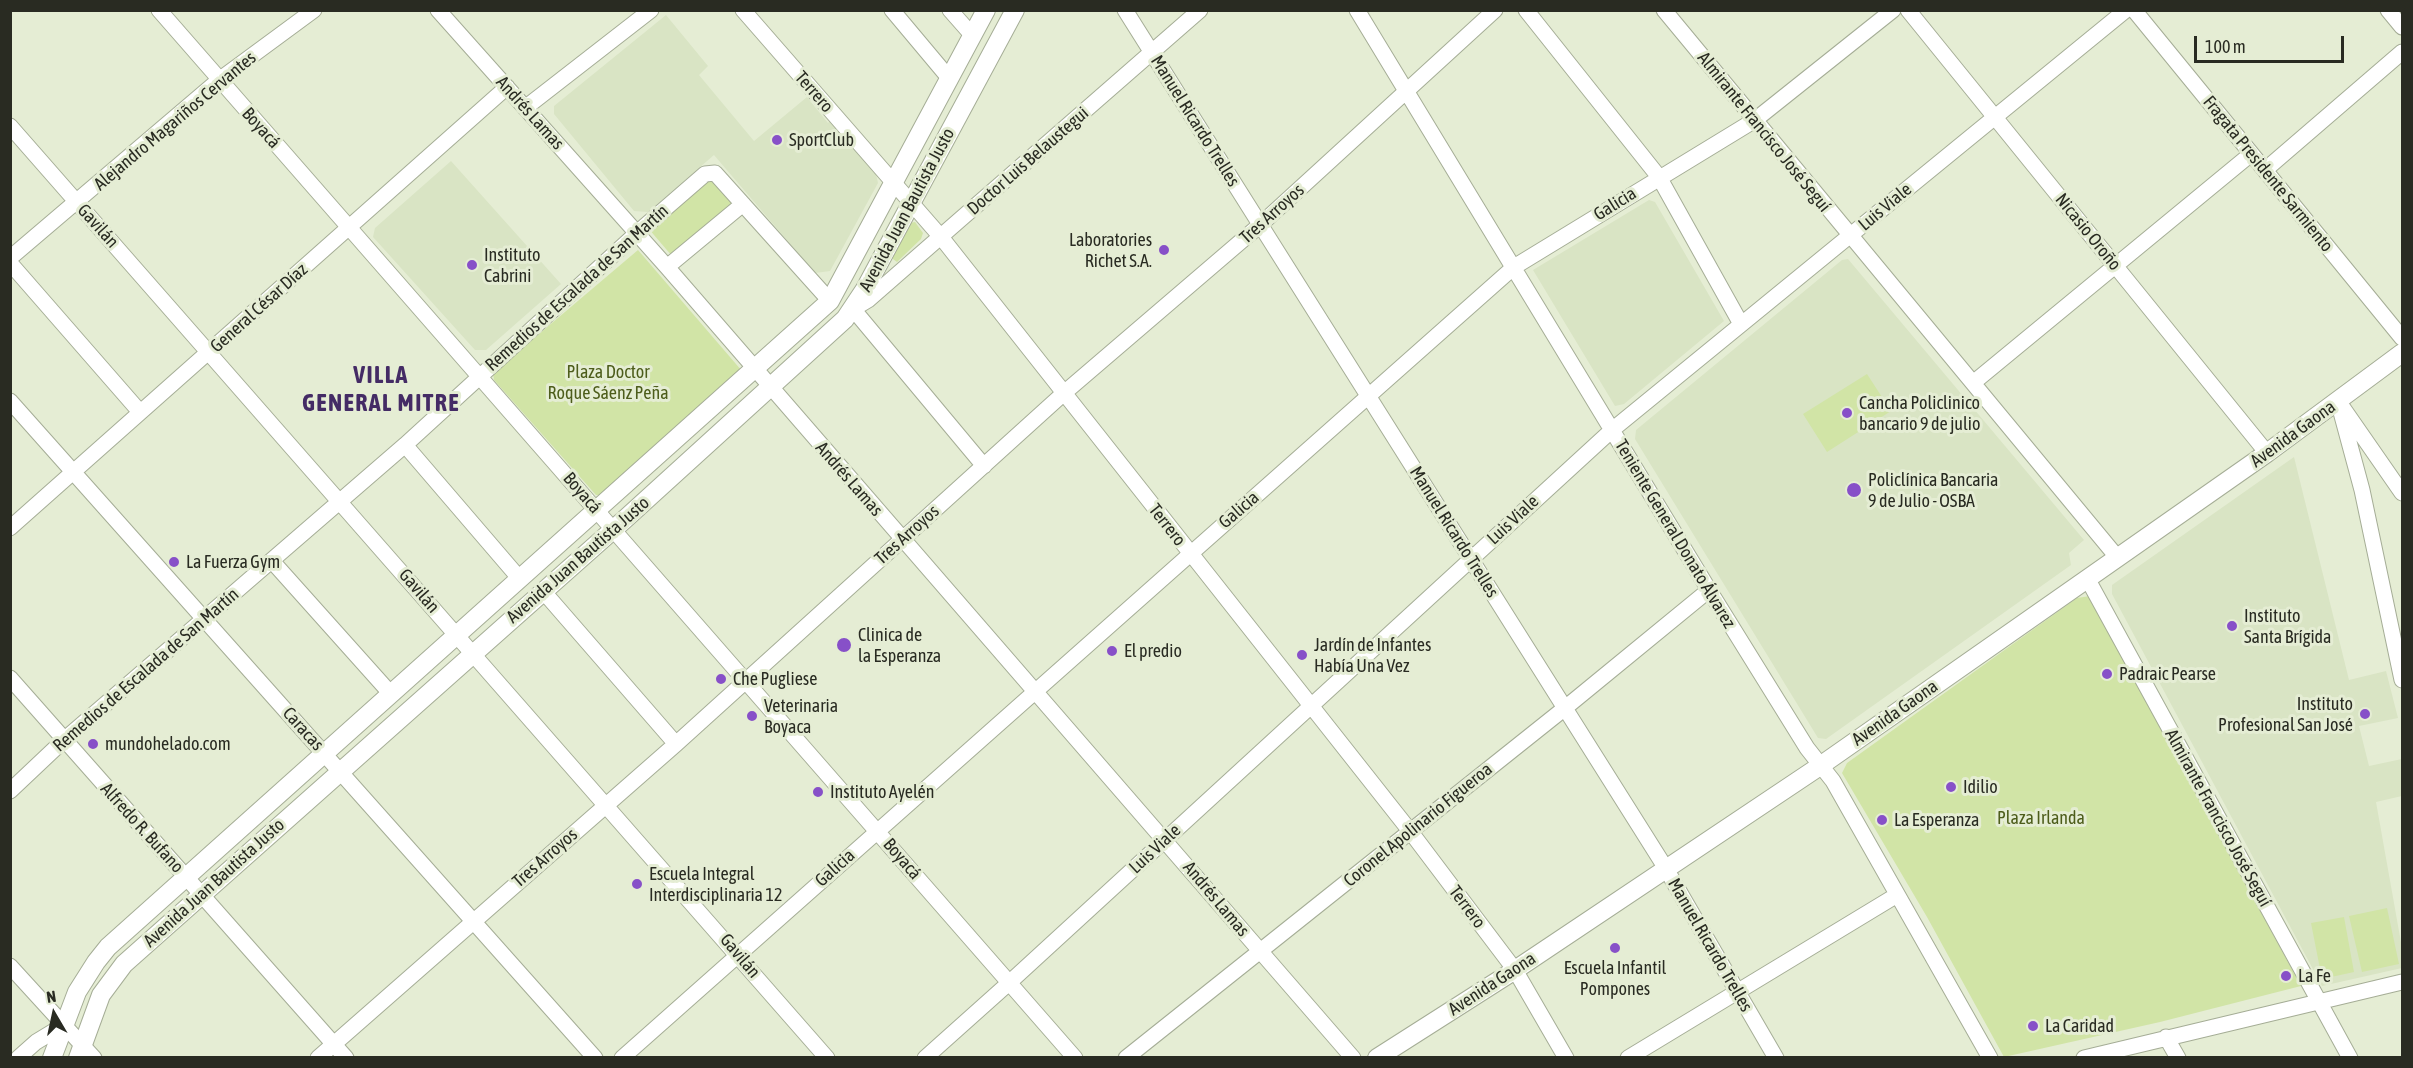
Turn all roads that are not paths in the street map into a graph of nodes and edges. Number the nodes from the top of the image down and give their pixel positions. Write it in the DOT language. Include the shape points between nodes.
graph roads {
  1 [pos="159,10"];
  2 [pos="314,10"];
  3 [pos="438,10"];
  4 [pos="651,10"];
  5 [pos="743,10"];
  6 [pos="892,10"];
  7 [pos="950,10"];
  8 [pos="986,10"];
  9 [pos="1015,10"];
  10 [pos="1125,10"];
  11 [pos="1200,10"];
  12 [pos="1357,10"];
  13 [pos="1495,10"];
  14 [pos="1526,10"];
  15 [pos="1664,10"];
  16 [pos="1893,10"];
  17 [pos="1908,10"];
  18 [pos="2126,10"];
  19 [pos="2134,10"];
  20 [pos="2388,10"];
  21 [pos="2403,27"];
  22 [pos="972,36"];
  23 [pos="2403,52"];
  24 [pos="1152,54"];
  25 [pos="949,78"];
  26 [pos="219,80"];
  27 [pos="507,87"];
  28 [pos="1406,93"];
  29 [pos="525,108"];
  30 [pos="1994,117"];
  31 [pos="1755,120"];
  32 [pos="10,126"];
  33 [pos="2251,154"];
  34 [pos="2265,170"];
  35 [pos="1659,177"];
  36 [pos="894,185"];
  37 [pos="77,202"];
  38 [pos="911,203"];
  39 [pos="743,204"];
  40 [pos="1260,225"];
  41 [pos="349,227"];
  42 [pos="637,233"];
  43 [pos="941,237"];
  44 [pos="1850,237"];
  45 [pos="10,261"];
  46 [pos="2116,266"];
  47 [pos="667,267"];
  48 [pos="1514,267"];
  49 [pos="830,301"];
  50 [pos="854,309"];
  51 [pos="1741,324"];
  52 [pos="2403,338"];
  53 [pos="210,351"];
  54 [pos="2403,353"];
  55 [pos="754,371"];
  56 [pos="479,376"];
  57 [pos="1973,383"];
  58 [pos="770,387"];
  59 [pos="1065,393"];
  60 [pos="1369,397"];
  61 [pos="2338,400"];
  62 [pos="10,401"];
  63 [pos="140,412"];
  64 [pos="1612,430"];
  65 [pos="405,445"];
  66 [pos="2267,453"];
  67 [pos="984,466"];
  68 [pos="73,471"];
  69 [pos="2391,477"];
  70 [pos="2362,490"];
  71 [pos="2403,493"];
  72 [pos="341,502"];
  73 [pos="597,510"];
  74 [pos="10,528"];
  75 [pos="614,529"];
  76 [pos="901,540"];
  77 [pos="1189,553"];
  78 [pos="2117,558"];
  79 [pos="1471,559"];
  80 [pos="272,561"];
  81 [pos="2087,578"];
  82 [pos="520,579"];
  83 [pos="1709,590"];
  84 [pos="543,591"];
  85 [pos="206,620"];
  86 [pos="458,634"];
  87 [pos="473,652"];
  88 [pos="2400,655"];
  89 [pos="10,678"];
  90 [pos="746,680"];
  91 [pos="2403,680"];
  92 [pos="1033,691"];
  93 [pos="391,694"];
  94 [pos="1311,706"];
  95 [pos="1565,708"];
  96 [pos="64,741"];
  97 [pos="675,744"];
  98 [pos="326,755"];
  99 [pos="1820,766"];
  100 [pos="339,770"];
  101 [pos="10,791"];
  102 [pos="607,804"];
  103 [pos="877,830"];
  104 [pos="1410,831"];
  105 [pos="1166,839"];
  106 [pos="1665,867"];
  107 [pos="187,878"];
  108 [pos="200,894"];
  109 [pos="1897,895"];
  110 [pos="473,920"];
  111 [pos="1260,951"];
  112 [pos="738,954"];
  113 [pos="10,966"];
  114 [pos="1515,970"];
  115 [pos="1010,982"];
  116 [pos="2403,982"];
  117 [pos="1737,992"];
  118 [pos="2318,1000"];
  119 [pos="64,1025"];
  120 [pos="2166,1037"];
  121 [pos="334,1044"];
  122 [pos="85,1053"];
  123 [pos="18,1058"];
  124 [pos="52,1058"];
  125 [pos="318,1058"];
  126 [pos="346,1058"];
  127 [pos="595,1058"];
  128 [pos="622,1058"];
  129 [pos="826,1058"];
  130 [pos="924,1058"];
  131 [pos="1076,1058"];
  132 [pos="1126,1058"];
  133 [pos="1353,1058"];
  134 [pos="1377,1058"];
  135 [pos="1566,1058"];
  136 [pos="1629,1058"];
  137 [pos="1776,1058"];
  138 [pos="1990,1058"];
  139 [pos="2084,1058"];
  140 [pos="2178,1058"];
  141 [pos="2350,1058"];
  1 -- 26 [label="street, Boyacá"];
  2 -- 26 [label="street, Alejandro Magariños Cervantes"];
  3 -- 27 [label="street, Andrés Lamas"];
  4 -- 29 [label="street"];
  5 -- 36 [label="street, Terrero"];
  6 -- 25 [label="street"];
  7 -- 22 [label="street"];
  8 -- 22 [label="main road, Avenida Juan Bautista Justo"];
  9 -- 38 [label="main road, Avenida Juan Bautista Justo"];
  10 -- 24 [label="street, Manuel Ricardo Trelles"];
  11 -- 24 [label="street, Doctor Luis Belaustegui"];
  12 -- 28 [label="street, Teniente General Donato Álvarez"];
  13 -- 28 [label="street, Tres Arroyos"];
  14 -- 35 [label="street"];
  15 -- 31 [label="street, Almirante Francisco José Seguí"];
  16 -- 31 [label="street, Galicia"];
  17 -- 30 [label="street, Nicasio Oroño"];
  18 -- 30 [label="street, Luis Viale"];
  19 -- 33 [label="street, Fragata Presidente Sarmiento"];
  20 -- 21 [label="street"];
  22 -- 25 [label="main road, Avenida Juan Bautista Justo"];
  23 -- 34 [label="street"];
  24 -- 40 [label="street, Manuel Ricardo Trelles"];
  24 -- 43 [label="street, Doctor Luis Belaustegui"];
  25 -- 36 [label="main road, Avenida Juan Bautista Justo"];
  26 -- 37 [label="street, Alejandro Magariños Cervantes"];
  26 -- 41 [label="street, Boyacá"];
  27 -- 29 [label="street, Andrés Lamas"];
  27 -- 41 [label="street, General César Díaz"];
  28 -- 40 [label="street, Tres Arroyos"];
  28 -- 48 [label="street, Teniente General Donato Álvarez"];
  29 -- 42 [label="street, Andrés Lamas"];
  30 -- 44 [label="street, Luis Viale"];
  30 -- 46 [label="street, Nicasio Oroño"];
  31 -- 35 [label="street, Galicia"];
  31 -- 44 [label="street, Almirante Francisco José Seguí"];
  32 -- 37 [label="street, Gavilán"];
  33 -- 34 [label="street, Fragata Presidente Sarmiento"];
  33 -- 46 [label="street"];
  34 -- 52 [label="street, Fragata Presidente Sarmiento"];
  35 -- 48 [label="street, Galicia"];
  35 -- 51 [label="street"];
  36 -- 38 [label="street, Terrero"];
  36 -- 49 [label="main road, Avenida Juan Bautista Justo"];
  37 -- 45 [label="street, Alejandro Magariños Cervantes"];
  37 -- 53 [label="street, Gavilán"];
  38 -- 43 [label="street, Terrero"];
  38 -- 50 [label="main road, Avenida Juan Bautista Justo"];
  39 -- 42 [label="street, Remedios de Escalada de San Martín" via="716,173 705,174"];
  39 -- 47 [label="street"];
  39 -- 49 [label="street"];
  40 -- 59 [label="street, Tres Arroyos"];
  40 -- 60 [label="street, Manuel Ricardo Trelles"];
  41 -- 53 [label="street, General César Díaz"];
  41 -- 56 [label="street, Boyacá"];
  42 -- 47 [label="street, Andrés Lamas"];
  42 -- 56 [label="street, Remedios de Escalada de San Martín"];
  43 -- 50 [label="street, Doctor Luis Belaustegui"];
  43 -- 59 [label="street, Terrero"];
  44 -- 51 [label="street, Luis Viale"];
  44 -- 57 [label="street, Almirante Francisco José Seguí"];
  45 -- 63 [label="street"];
  46 -- 57 [label="street"];
  46 -- 66 [label="street, Nicasio Oroño"];
  47 -- 55 [label="street, Andrés Lamas"];
  48 -- 60 [label="street, Galicia"];
  48 -- 64 [label="street, Teniente General Donato Álvarez"];
  49 -- 55 [label="main road, Avenida Juan Bautista Justo"];
  50 -- 58 [label="main road, Avenida Juan Bautista Justo"];
  50 -- 67 [label="street"];
  51 -- 64 [label="street, Luis Viale"];
  53 -- 63 [label="street, General César Díaz"];
  53 -- 72 [label="street, Gavilán"];
  54 -- 61 [label="main road, Avenida Gaona"];
  55 -- 58 [label="street, Andrés Lamas"];
  55 -- 73 [label="main road, Avenida Juan Bautista Justo"];
  56 -- 65 [label="street, Remedios de Escalada de San Martín"];
  56 -- 73 [label="street, Boyacá"];
  57 -- 78 [label="street, Almirante Francisco José Seguí"];
  58 -- 75 [label="main road, Avenida Juan Bautista Justo"];
  58 -- 76 [label="street, Andrés Lamas"];
  59 -- 67 [label="street, Tres Arroyos"];
  59 -- 77 [label="street, Terrero"];
  60 -- 77 [label="street, Galicia"];
  60 -- 79 [label="street, Manuel Ricardo Trelles"];
  61 -- 66 [label="main road, Avenida Gaona"];
  61 -- 69 [label="street"];
  61 -- 70 [label="street"];
  62 -- 68 [label="street, Caracas"];
  63 -- 68 [label="street, General César Díaz"];
  64 -- 79 [label="street, Luis Viale"];
  64 -- 83 [label="street, Teniente General Donato Álvarez"];
  65 -- 72 [label="street, Remedios de Escalada de San Martín"];
  65 -- 82 [label="street"];
  66 -- 78 [label="main road, Avenida Gaona"];
  67 -- 76 [label="street, Tres Arroyos"];
  68 -- 74 [label="street, General César Díaz"];
  68 -- 85 [label="street, Caracas"];
  69 -- 70 [label="street" via="2371,471 2361,483"];
  69 -- 71 [label="street"];
  70 -- 88 [label="street"];
  72 -- 80 [label="street, Remedios de Escalada de San Martín"];
  72 -- 86 [label="street, Gavilán"];
  73 -- 75 [label="street, Boyacá"];
  73 -- 82 [label="main road, Avenida Juan Bautista Justo"];
  75 -- 84 [label="main road, Avenida Juan Bautista Justo"];
  75 -- 90 [label="street, Boyacá"];
  76 -- 90 [label="street, Tres Arroyos"];
  76 -- 92 [label="street, Andrés Lamas"];
  77 -- 92 [label="street, Galicia"];
  77 -- 94 [label="street, Terrero"];
  78 -- 81 [label="main road, Avenida Gaona"];
  79 -- 94 [label="street, Luis Viale"];
  79 -- 95 [label="street, Manuel Ricardo Trelles"];
  80 -- 85 [label="street, Remedios de Escalada de San Martín"];
  80 -- 93 [label="street"];
  81 -- 99 [label="main road, Avenida Gaona"];
  81 -- 118 [label="street, Almirante Francisco José Seguí"];
  82 -- 86 [label="main road, Avenida Juan Bautista Justo"];
  83 -- 95 [label="street, Coronel Apolinario Figueroa"];
  83 -- 99 [label="street, Teniente General Donato Álvarez"];
  84 -- 87 [label="main road, Avenida Juan Bautista Justo"];
  84 -- 97 [label="street"];
  85 -- 96 [label="street, Remedios de Escalada de San Martín"];
  85 -- 98 [label="street, Caracas"];
  86 -- 87 [label="street, Gavilán"];
  86 -- 93 [label="main road, Avenida Juan Bautista Justo"];
  87 -- 100 [label="main road, Avenida Juan Bautista Justo"];
  87 -- 102 [label="street, Gavilán"];
  88 -- 91 [label="street"];
  89 -- 96 [label="street, Alfredo R. Bufano"];
  90 -- 97 [label="street, Tres Arroyos"];
  90 -- 103 [label="street, Boyacá"];
  92 -- 103 [label="street, Galicia"];
  92 -- 105 [label="street, Andrés Lamas"];
  93 -- 98 [label="main road, Avenida Juan Bautista Justo"];
  94 -- 104 [label="street, Terrero"];
  94 -- 105 [label="street, Luis Viale"];
  95 -- 104 [label="street, Coronel Apolinario Figueroa"];
  95 -- 106 [label="street, Manuel Ricardo Trelles"];
  96 -- 101 [label="street, Remedios de Escalada de San Martín"];
  96 -- 107 [label="street, Alfredo R. Bufano"];
  97 -- 102 [label="street, Tres Arroyos"];
  98 -- 100 [label="street, Caracas"];
  98 -- 107 [label="main road, Avenida Juan Bautista Justo"];
  99 -- 106 [label="main road, Avenida Gaona"];
  99 -- 109 [label="street, Teniente General Donato Álvarez" via="1833,781"];
  100 -- 108 [label="main road, Avenida Juan Bautista Justo"];
  100 -- 110 [label="street, Caracas"];
  102 -- 110 [label="street, Tres Arroyos"];
  102 -- 112 [label="street, Gavilán"];
  103 -- 112 [label="street, Galicia"];
  103 -- 115 [label="street, Boyacá"];
  104 -- 111 [label="street, Coronel Apolinario Figueroa"];
  104 -- 114 [label="street, Terrero"];
  105 -- 111 [label="street, Andrés Lamas"];
  105 -- 115 [label="street, Luis Viale"];
  106 -- 114 [label="main road, Avenida Gaona"];
  106 -- 117 [label="street, Manuel Ricardo Trelles"];
  107 -- 108 [label="street, Alfredo R. Bufano"];
  107 -- 119 [label="main road, Avenida Juan Bautista Justo" via="96,962 77,992"];
  108 -- 121 [label="street, Alfredo R. Bufano"];
  108 -- 122 [label="main road, Avenida Juan Bautista Justo" via="111,980 94,1012"];
  109 -- 117 [label="street"];
  109 -- 138 [label="street, Teniente General Donato Álvarez"];
  110 -- 121 [label="street, Tres Arroyos"];
  110 -- 127 [label="street, Caracas"];
  111 -- 132 [label="street, Coronel Apolinario Figueroa"];
  111 -- 133 [label="street, Andrés Lamas"];
  112 -- 128 [label="street, Galicia"];
  112 -- 129 [label="street, Gavilán"];
  113 -- 119 [label="street"];
  114 -- 134 [label="main road, Avenida Gaona"];
  114 -- 135 [label="street, Terrero"];
  115 -- 130 [label="street, Luis Viale"];
  115 -- 131 [label="street, Boyacá"];
  116 -- 118 [label="street"];
  117 -- 136 [label="street"];
  117 -- 137 [label="street, Manuel Ricardo Trelles"];
  118 -- 120 [label="street"];
  118 -- 141 [label="street, Almirante Francisco José Seguí"];
  119 -- 122 [label="street"];
  119 -- 123 [label="street"];
  119 -- 124 [label="main road, Avenida Juan Bautista Justo"];
  120 -- 139 [label="street"];
  120 -- 140 [label="street"];
  121 -- 125 [label="street, Tres Arroyos"];
  121 -- 126 [label="street, Alfredo R. Bufano"];
}
